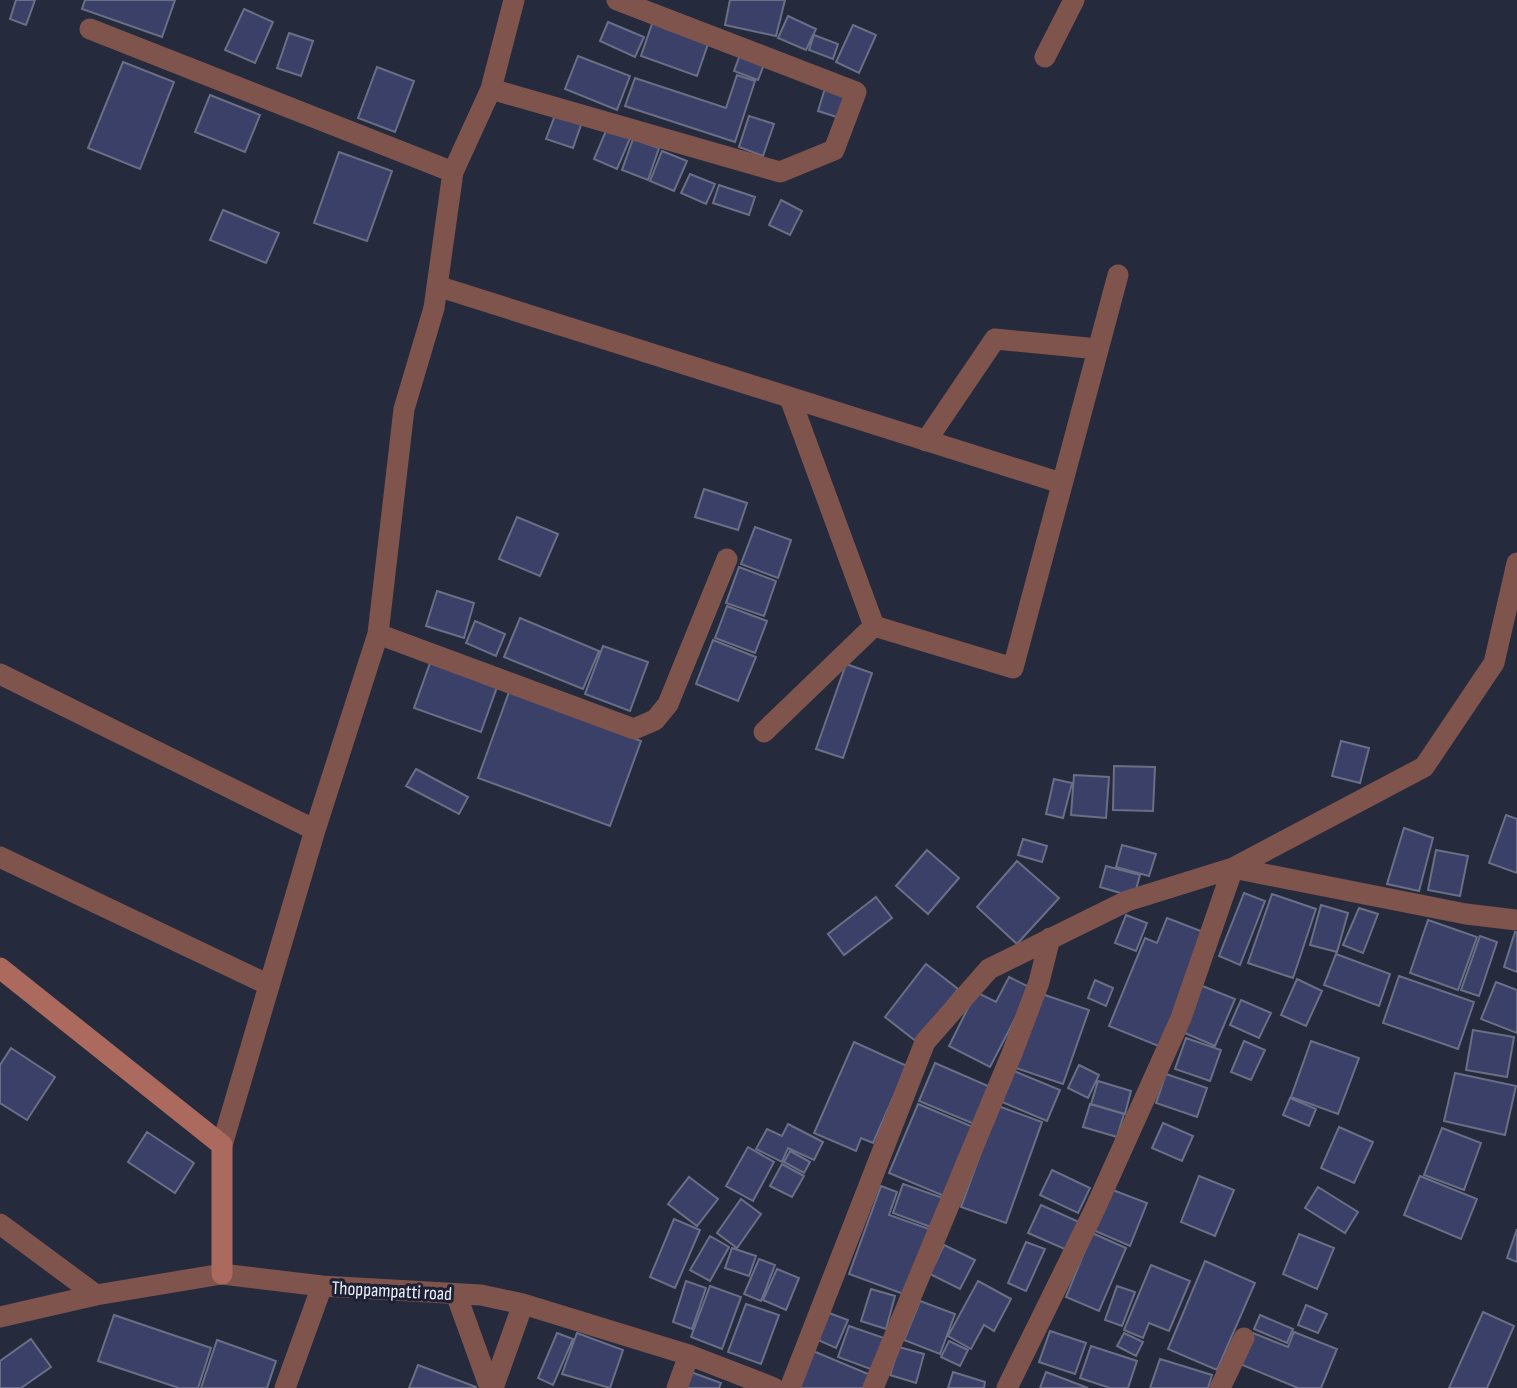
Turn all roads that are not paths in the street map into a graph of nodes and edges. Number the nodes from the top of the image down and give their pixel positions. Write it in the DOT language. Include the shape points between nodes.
graph roads {
  1 [pos="514,0"];
  2 [pos="617,0"];
  3 [pos="1074,0"];
  4 [pos="90,29"];
  5 [pos="1045,57"];
  6 [pos="491,89"];
  7 [pos="453,172"];
  8 [pos="1118,275"];
  9 [pos="437,286"];
  10 [pos="1098,349"];
  11 [pos="790,398"];
  12 [pos="926,441"];
  13 [pos="1061,484"];
  14 [pos="727,559"];
  15 [pos="1517,563"];
  16 [pos="874,626"];
  17 [pos="379,634"];
  18 [pos="0,674"];
  19 [pos="764,732"];
  20 [pos="315,830"];
  21 [pos="0,857"];
  22 [pos="1233,867"];
  23 [pos="1517,920"];
  24 [pos="1050,937"];
  25 [pos="0,968"];
  26 [pos="269,985"];
  27 [pos="222,1146"];
  28 [pos="0,1224"];
  29 [pos="222,1274"];
  30 [pos="322,1286"];
  31 [pos="456,1294"];
  32 [pos="96,1295"];
  33 [pos="523,1304"];
  34 [pos="0,1317"];
  35 [pos="1244,1338"];
  36 [pos="689,1355"];
  37 [pos="285,1388"];
  38 [pos="492,1388"];
  39 [pos="677,1388"];
  40 [pos="774,1388"];
  41 [pos="790,1388"];
  42 [pos="873,1388"];
  43 [pos="1007,1388"];
  44 [pos="1220,1388"];
  1 -- 6 [label="street"];
  2 -- 6 [label="street" via="856,92 834,150 780,172"];
  3 -- 5 [label="street"];
  4 -- 7 [label="street"];
  6 -- 7 [label="street"];
  7 -- 9 [label="street"];
  8 -- 10 [label="street"];
  9 -- 11 [label="street"];
  9 -- 17 [label="street" via="404,409"];
  10 -- 12 [label="street" via="995,339"];
  10 -- 13 [label="street"];
  11 -- 12 [label="street"];
  11 -- 16 [label="street"];
  12 -- 13 [label="street"];
  13 -- 16 [label="street" via="1013,668"];
  14 -- 17 [label="street" via="668,704 656,720 634,729"];
  15 -- 22 [label="street" via="1494,663 1424,767"];
  16 -- 19 [label="street"];
  17 -- 20 [label="street"];
  18 -- 20 [label="street"];
  20 -- 26 [label="street"];
  21 -- 26 [label="street"];
  22 -- 23 [label="street"];
  22 -- 24 [label="street" via="1127,901"];
  22 -- 43 [label="street" via="1181,1018"];
  24 -- 41 [label="street" via="989,969 925,1042"];
  24 -- 42 [label="street" via="1013,1051"];
  25 -- 27 [label="street"];
  26 -- 27 [label="street"];
  27 -- 29 [label="street"];
  28 -- 32 [label="street"];
  29 -- 30 [label="street, Thoppampatti road"];
  29 -- 32 [label="street, Thoppampatti road"];
  30 -- 31 [label="street, Thoppampatti road"];
  30 -- 37 [label="street"];
  31 -- 33 [label="street, Thoppampatti road"];
  31 -- 38 [label="street"];
  32 -- 34 [label="street, Thoppampatti road"];
  33 -- 36 [label="street, Thoppampatti road"];
  33 -- 38 [label="street"];
  35 -- 44 [label="street"];
  36 -- 39 [label="street"];
  36 -- 40 [label="street, Thoppampatti road"];
}
